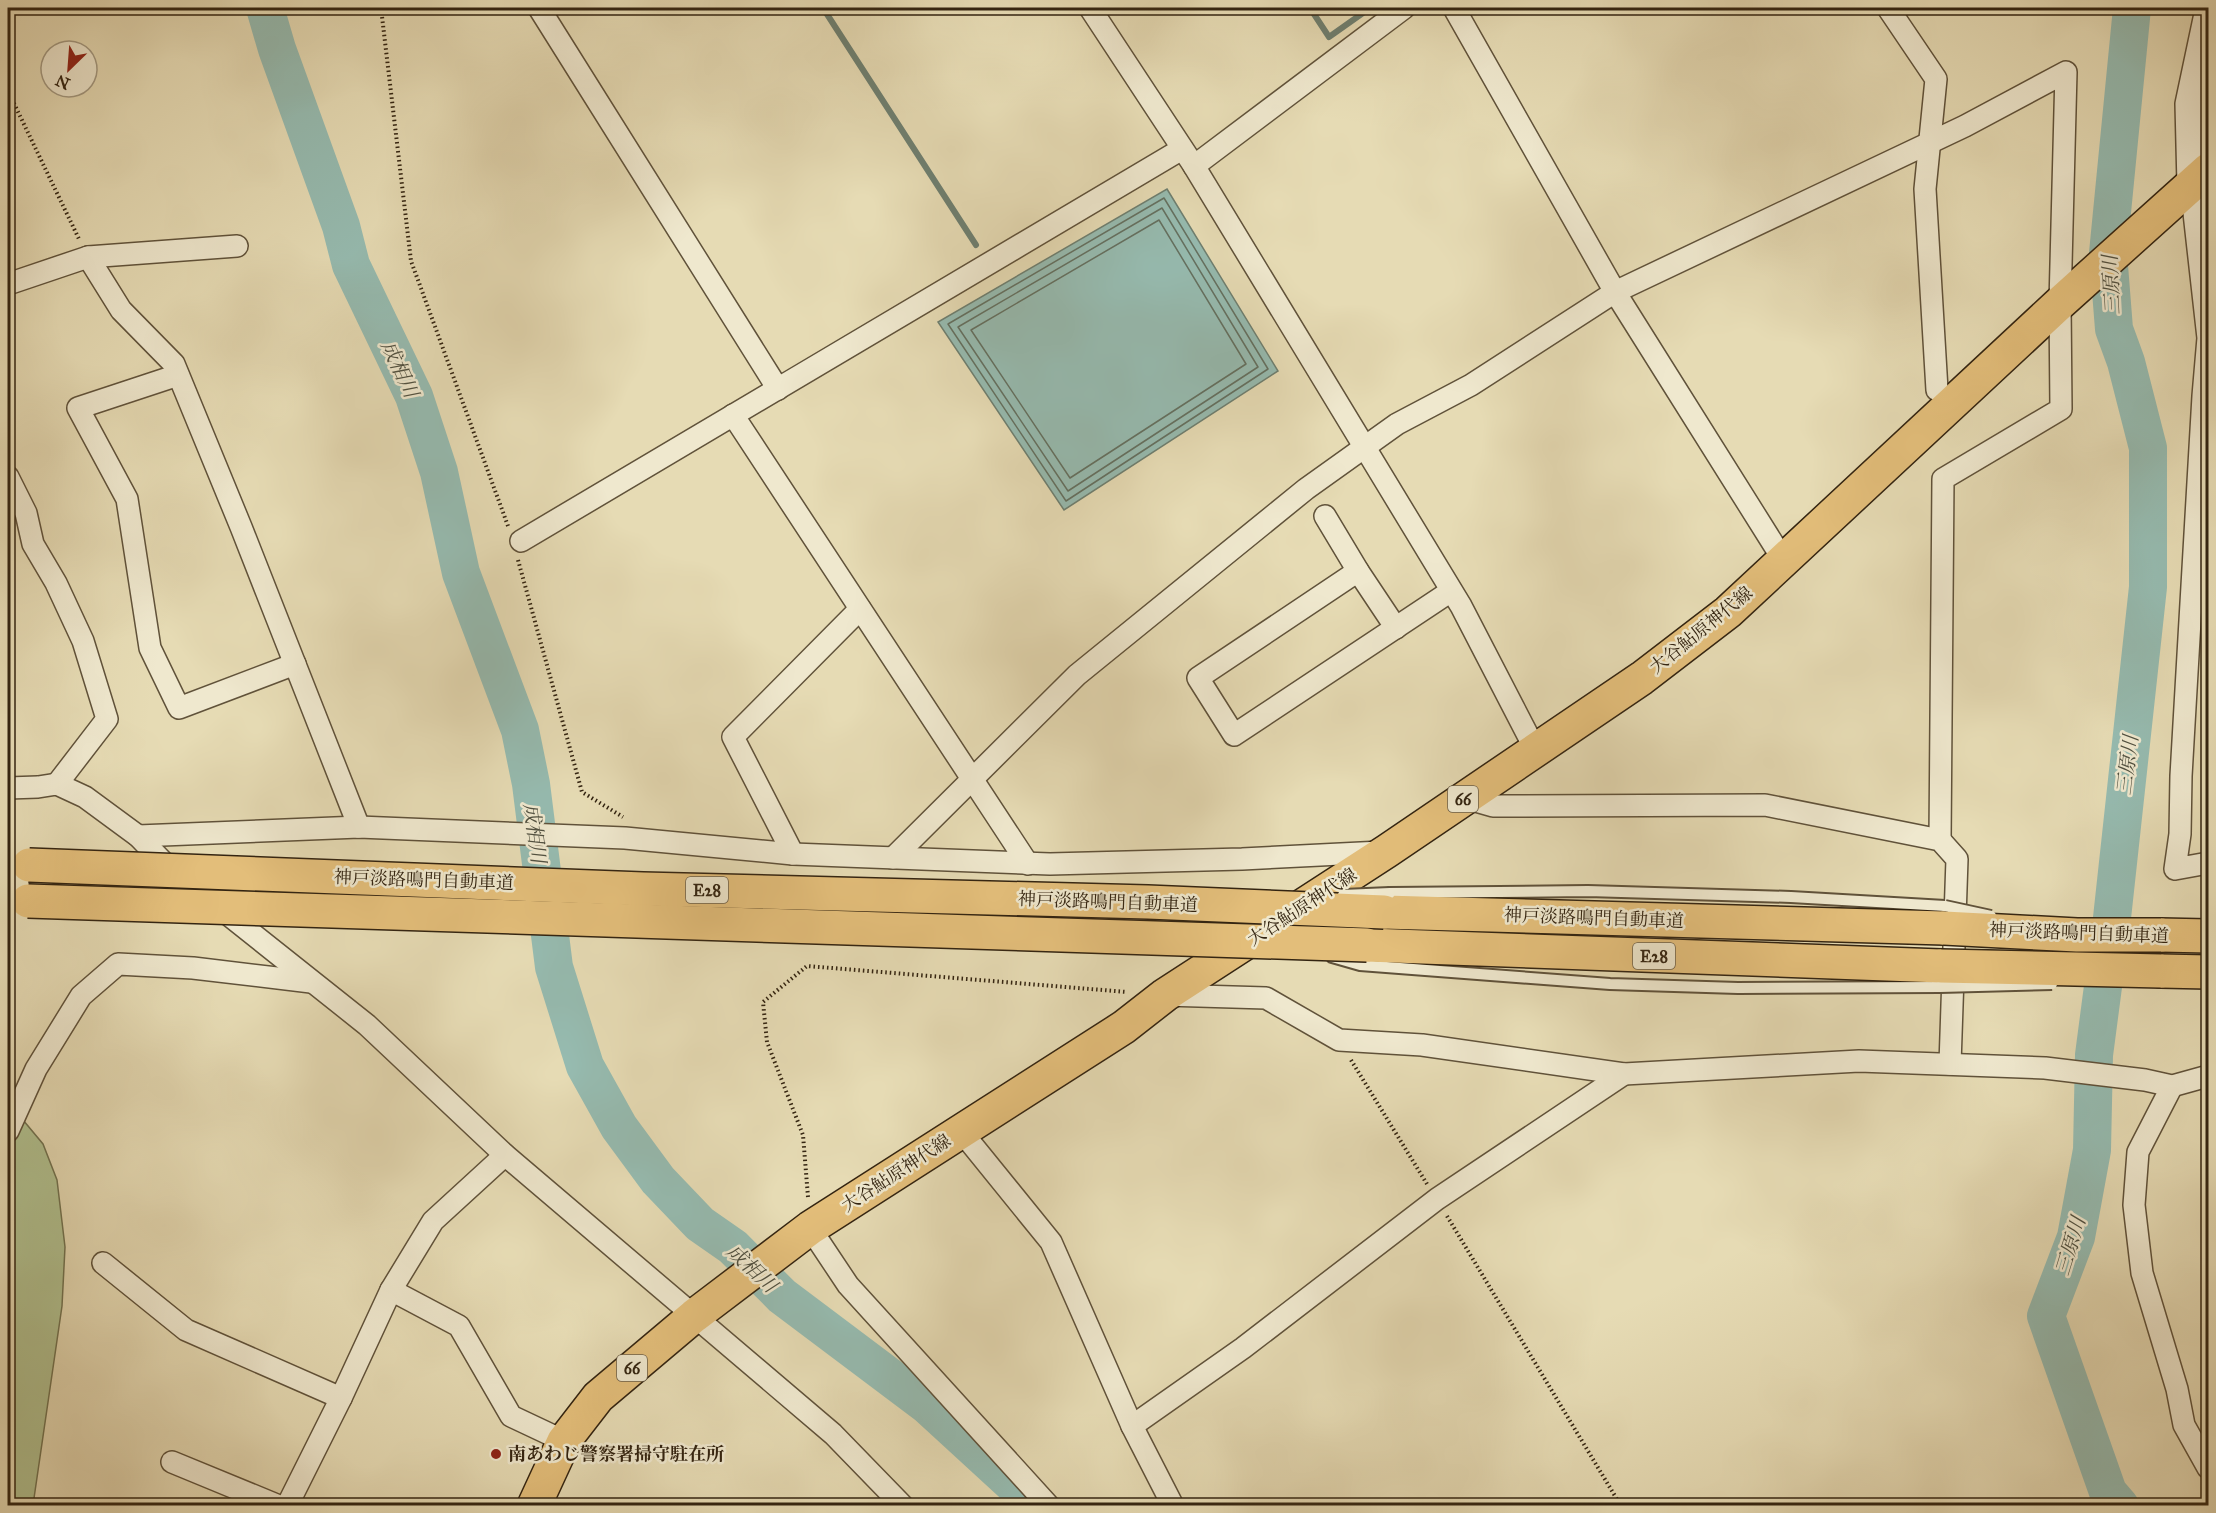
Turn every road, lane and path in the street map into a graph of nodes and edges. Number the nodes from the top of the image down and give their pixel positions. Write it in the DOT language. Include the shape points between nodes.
graph roads {
  1 [pos="381,8"];
  2 [pos="539,8"];
  3 [pos="1090,8"];
  4 [pos="1404,8"];
  5 [pos="1454,8"];
  6 [pos="1888,8"];
  7 [pos="2208,14"];
  8 [pos="8,91"];
  9 [pos="1931,142"];
  10 [pos="1188,158"];
  11 [pos="2191,186"];
  12 [pos="237,246"];
  13 [pos="88,257"];
  14 [pos="8,284"];
  15 [pos="1615,292"];
  16 [pos="2065,298"];
  17 [pos="178,375"];
  18 [pos="778,389"];
  19 [pos="1937,390"];
  20 [pos="733,416"];
  21 [pos="2206,418"];
  22 [pos="1363,448"];
  23 [pos="8,477"];
  24 [pos="1325,516"];
  25 [pos="516,542"];
  26 [pos="1784,561"];
  27 [pos="1358,571"];
  28 [pos="1451,591"];
  29 [pos="860,609"];
  30 [pos="1396,628"];
  31 [pos="295,664"];
  32 [pos="1535,749"];
  33 [pos="972,780"];
  34 [pos="57,784"];
  35 [pos="8,788"];
  36 [pos="1465,798"];
  37 [pos="359,827"];
  38 [pos="138,836"];
  39 [pos="625,838"];
  40 [pos="1940,840"];
  41 [pos="1388,851"];
  42 [pos="793,854"];
  43 [pos="893,858"];
  44 [pos="2208,863"];
  45 [pos="1028,864"];
  46 [pos="18,865"];
  47 [pos="17,901"];
  48 [pos="1945,917"];
  49 [pos="2077,935"];
  50 [pos="2208,936"];
  51 [pos="2208,972"];
  52 [pos="1940,977"];
  53 [pos="2157,978"];
  54 [pos="2208,979"];
  55 [pos="311,982"];
  56 [pos="2067,984"];
  57 [pos="1164,995"];
  58 [pos="1339,1040"];
  59 [pos="1950,1064"];
  60 [pos="1624,1074"];
  61 [pos="2208,1076"];
  62 [pos="2172,1086"];
  63 [pos="8,1131"];
  64 [pos="961,1131"];
  65 [pos="504,1155"];
  66 [pos="1437,1199"];
  67 [pos="806,1231"];
  68 [pos="103,1263"];
  69 [pos="391,1290"];
  70 [pos="702,1310"];
  71 [pos="341,1398"];
  72 [pos="1132,1426"];
  73 [pos="564,1440"];
  74 [pos="172,1462"];
  75 [pos="2208,1468"];
  76 [pos="279,1506"];
  77 [pos="287,1506"];
  78 [pos="534,1506"];
  79 [pos="903,1506"];
  80 [pos="1049,1506"];
  81 [pos="1173,1506"];
  82 [pos="1621,1506"];
  1 -- 25 [label="path" via="411,261"];
  2 -- 18 [label="street"];
  3 -- 10 [label="street"];
  4 -- 10 [label="street"];
  5 -- 15 [label="street"];
  6 -- 9 [label="street" via="1936,79"];
  7 -- 11 [label="street" via="2190,104"];
  8 -- 13 [label="path"];
  9 -- 15 [label="street"];
  9 -- 16 [label="street" via="2066,72"];
  9 -- 19 [label="street" via="1925,189"];
  10 -- 18 [label="street"];
  10 -- 22 [label="street"];
  11 -- 16 [label="main road, 66"];
  11 -- 21 [label="street" via="2208,338 2203,396"];
  12 -- 13 [label="street"];
  13 -- 14 [label="street"];
  13 -- 17 [label="street" via="121,310 174,364"];
  15 -- 22 [label="street" via="1472,385 1397,424"];
  15 -- 26 [label="street"];
  16 -- 26 [label="main road, 大谷鮎原神代線 / 66"];
  16 -- 40 [label="street" via="2061,410 1943,479"];
  17 -- 31 [label="street"];
  17 -- 31 [label="street" via="78,408 127,499 150,648 179,708"];
  18 -- 20 [label="street"];
  20 -- 25 [label="street"];
  20 -- 29 [label="street"];
  21 -- 44 [label="street" via="2175,869"];
  22 -- 28 [label="street"];
  22 -- 33 [label="street" via="1306,489 1077,675"];
  23 -- 34 [label="street" via="26,513 33,544 83,641 107,719"];
  24 -- 27 [label="street"];
  25 -- 39 [label="path" via="582,792 625,818"];
  26 -- 32 [label="main road, 大谷鮎原神代線 / 66" via="1728,612 1642,678"];
  27 -- 30 [label="street"];
  27 -- 30 [label="street" via="1198,678 1234,735"];
  28 -- 30 [label="street"];
  28 -- 32 [label="street"];
  29 -- 33 [label="street"];
  29 -- 42 [label="street" via="733,737"];
  31 -- 37 [label="street"];
  32 -- 36 [label="main road, 大谷鮎原神代線 / 66"];
  33 -- 43 [label="street"];
  33 -- 45 [label="street"];
  34 -- 35 [label="street"];
  34 -- 38 [label="street" via="85,797"];
  36 -- 40 [label="street" via="1492,806 1766,805"];
  36 -- 41 [label="main road, 大谷鮎原神代線 / 66"];
  37 -- 38 [label="street"];
  37 -- 39 [label="street"];
  38 -- 55 [label="street" via="166,865"];
  39 -- 42 [label="street"];
  40 -- 59 [label="street" via="1957,859"];
  41 -- 45 [label="street"];
  41 -- 57 [label="main road, 大谷鮎原神代線 / 66"];
  42 -- 43 [label="street"];
  43 -- 45 [label="street"];
  46 -- 48 [label="main road, 神戸淡路鳴門自動車道 / E28, bridge" via="643,889"];
  47 -- 52 [label="main road, 神戸淡路鳴門自動車道 / E28, bridge" via="1288,944 1363,955"];
  48 -- 49 [label="main road, 神戸淡路鳴門自動車道 / E28, bridge"];
  48 -- 49 [label="lane, bridge" via="2005,919"];
  49 -- 50 [label="main road, 神戸淡路鳴門自動車道 / E28, bridge"];
  51 -- 53 [label="main road, 神戸淡路鳴門自動車道 / E28"];
  52 -- 53 [label="main road, 神戸淡路鳴門自動車道 / E28, bridge"];
  52 -- 56 [label="lane, bridge"];
  53 -- 54 [label="lane"];
  55 -- 63 [label="street" via="193,968 117,964 81,996 36,1070"];
  55 -- 65 [label="street" via="367,1026"];
  57 -- 58 [label="street" via="1266,998"];
  57 -- 64 [label="main road, 大谷鮎原神代線 / 66" via="1124,1027"];
  57 -- 67 [label="path" via="807,966 763,1002 767,1042 803,1135"];
  58 -- 60 [label="street" via="1422,1045"];
  58 -- 66 [label="path"];
  59 -- 60 [label="street" via="1858,1061"];
  59 -- 62 [label="street" via="2045,1068"];
  60 -- 66 [label="street"];
  61 -- 62 [label="street"];
  62 -- 75 [label="street" via="2138,1152 2133,1205 2142,1273 2184,1425"];
  64 -- 67 [label="main road, 大谷鮎原神代線 / 66"];
  64 -- 72 [label="street" via="1052,1242"];
  65 -- 69 [label="street" via="432,1221"];
  65 -- 70 [label="street"];
  66 -- 72 [label="street" via="1243,1348"];
  66 -- 82 [label="path"];
  67 -- 70 [label="main road, 大谷鮎原神代線 / 66"];
  67 -- 80 [label="street" via="848,1285"];
  68 -- 71 [label="street" via="186,1330"];
  69 -- 71 [label="street"];
  69 -- 73 [label="street" via="459,1326 512,1416"];
  70 -- 73 [label="main road, 大谷鮎原神代線 / 66" via="598,1397"];
  70 -- 79 [label="street"];
  71 -- 77 [label="street"];
  72 -- 81 [label="street"];
  73 -- 78 [label="main road, 大谷鮎原神代線 / 66"];
  74 -- 76 [label="street"];
}
